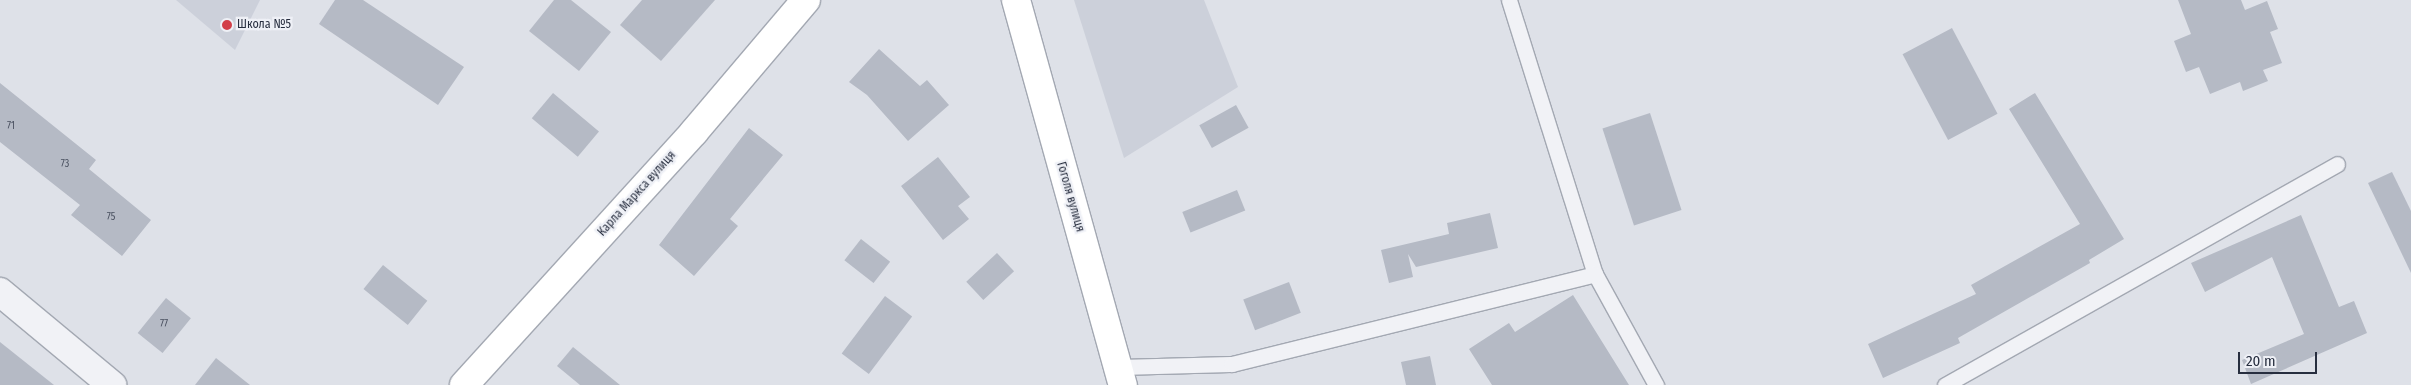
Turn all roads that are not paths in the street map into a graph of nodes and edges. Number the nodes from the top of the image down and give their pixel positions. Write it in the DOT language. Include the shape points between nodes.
graph roads {
  1 [pos="806,0"];
  2 [pos="1509,0"];
  3 [pos="1014,3"];
  4 [pos="2336,164"];
  5 [pos="1596,274"];
  6 [pos="0,292"];
  7 [pos="1121,376"];
  8 [pos="112,385"];
  9 [pos="464,385"];
  10 [pos="1656,385"];
  11 [pos="1945,385"];
  1 -- 9 [label="street, Карла Маркса вулиця" via="694,132"];
  2 -- 5 [label="lane"];
  3 -- 7 [label="street, Гоголя вулиця"];
  4 -- 11 [label="lane"];
  5 -- 7 [label="lane" via="1232,364"];
  5 -- 10 [label="lane"];
  6 -- 8 [label="street"];
}
